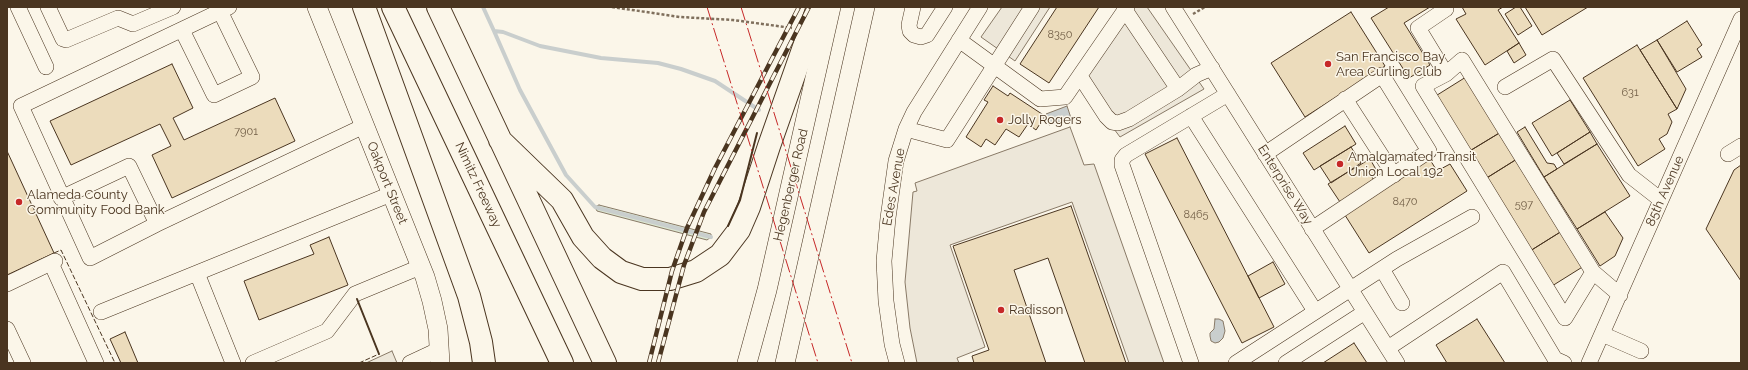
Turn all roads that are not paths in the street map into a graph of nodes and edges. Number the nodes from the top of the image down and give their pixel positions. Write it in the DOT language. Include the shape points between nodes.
graph roads {
  1 [pos="18,7"];
  2 [pos="48,7"];
  3 [pos="173,7"];
  4 [pos="317,7"];
  5 [pos="364,7"];
  6 [pos="393,7"];
  7 [pos="438,7"];
  8 [pos="818,7"];
  9 [pos="832,7"];
  10 [pos="865,7"];
  11 [pos="913,7"];
  12 [pos="945,7"];
  13 [pos="980,7"];
  14 [pos="1032,7"];
  15 [pos="1173,7"];
  16 [pos="1444,7"];
  17 [pos="1126,8"];
  18 [pos="225,9"];
  19 [pos="1740,22"];
  20 [pos="182,30"];
  21 [pos="959,40"];
  22 [pos="994,66"];
  23 [pos="46,67"];
  24 [pos="1212,68"];
  25 [pos="1446,74"];
  26 [pos="1080,76"];
  27 [pos="1505,87"];
  28 [pos="1178,89"];
  29 [pos="1228,94"];
  30 [pos="1345,99"];
  31 [pos="1191,116"];
  32 [pos="364,126"];
  33 [pos="906,129"];
  34 [pos="500,140"];
  35 [pos="1741,146"];
  36 [pos="1265,154"];
  37 [pos="1728,154"];
  38 [pos="1394,175"];
  39 [pos="391,194"];
  40 [pos="62,198"];
  41 [pos="1661,200"];
  42 [pos="1472,217"];
  43 [pos="157,224"];
  44 [pos="1312,229"];
  45 [pos="420,267"];
  46 [pos="1382,269"];
  47 [pos="1593,272"];
  48 [pos="197,273"];
  49 [pos="7,284"];
  50 [pos="1350,289"];
  51 [pos="1620,295"];
  52 [pos="1402,303"];
  53 [pos="1315,311"];
  54 [pos="101,312"];
  55 [pos="1365,312"];
  56 [pos="588,328"];
  57 [pos="7,329"];
  58 [pos="1602,334"];
  59 [pos="1388,348"];
  60 [pos="1641,351"];
  61 [pos="440,356"];
  62 [pos="23,363"];
  63 [pos="96,363"];
  64 [pos="233,363"];
  65 [pos="253,363"];
  66 [pos="410,363"];
  67 [pos="484,363"];
  68 [pos="562,363"];
  69 [pos="605,363"];
  70 [pos="620,363"];
  71 [pos="747,363"];
  72 [pos="785,363"];
  73 [pos="897,363"];
  74 [pos="1191,363"];
  75 [pos="1236,363"];
  76 [pos="1286,363"];
  77 [pos="1397,363"];
  78 [pos="1564,363"];
  79 [pos="1589,363"];
  1 -- 23 [label="street"];
  2 -- 3 [label="street" via="63,39 66,40 118,18 133,24"];
  4 -- 32 [label="main road, Oakport Street"];
  5 -- 67 [label="highway" via="469,296"];
  6 -- 68 [label="highway, Nimitz Freeway"];
  7 -- 34 [label="highway"];
  8 -- 34 [label="highway" via="739,230 720,255 696,271 670,279 642,279 620,272 582,237 562,200"];
  9 -- 71 [label="main road, Hegenberger Road"];
  10 -- 72 [label="main road"];
  11 -- 12 [label="street" via="910,31 921,37 927,35"];
  13 -- 21 [label="street, Edes Avenue"];
  14 -- 22 [label="street"];
  15 -- 24 [label="street, Enterprise Way"];
  16 -- 25 [label="street" via="1446,9 1418,28"];
  17 -- 26 [label="street"];
  17 -- 28 [label="street"];
  18 -- 20 [label="street"];
  18 -- 20 [label="street" via="252,77 214,95"];
  19 -- 41 [label="street, 85th Avenue"];
  20 -- 40 [label="street" via="21,106"];
  21 -- 22 [label="street"];
  21 -- 33 [label="street, Edes Avenue"];
  22 -- 26 [label="street" via="1040,99 1065,97"];
  22 -- 33 [label="street" via="947,140"];
  24 -- 28 [label="street" via="1196,75"];
  24 -- 29 [label="street, Enterprise Way"];
  25 -- 47 [label="street" via="1462,60"];
  25 -- 47 [label="street" via="1423,86 1565,318"];
  26 -- 28 [label="street" via="1112,122 1123,122"];
  27 -- 41 [label="street" via="1553,59 1629,175"];
  29 -- 31 [label="street"];
  29 -- 36 [label="street, Enterprise Way"];
  30 -- 36 [label="street"];
  30 -- 38 [label="street"];
  30 -- 38 [label="street" via="1382,75 1429,151"];
  31 -- 53 [label="street"];
  31 -- 74 [label="street" via="1126,156 1122,160 1122,165"];
  32 -- 39 [label="main road, Oakport Street"];
  32 -- 43 [label="street"];
  33 -- 73 [label="street, Edes Avenue" via="896,161 884,261 887,308"];
  34 -- 56 [label="highway"];
  35 -- 37 [label="street"];
  36 -- 44 [label="street, Enterprise Way"];
  38 -- 44 [label="street"];
  39 -- 45 [label="main road, Oakport Street"];
  39 -- 48 [label="street"];
  40 -- 43 [label="street" via="128,166"];
  40 -- 43 [label="street" via="90,258"];
  41 -- 51 [label="street, 85th Avenue"];
  42 -- 46 [label="street"];
  44 -- 50 [label="street, Enterprise Way"];
  45 -- 61 [label="main road, Oakport Street" via="432,301"];
  45 -- 65 [label="street" via="355,294 327,331"];
  46 -- 50 [label="street"];
  46 -- 52 [label="street"];
  47 -- 51 [label="street"];
  48 -- 54 [label="street"];
  48 -- 64 [label="street"];
  49 -- 63 [label="street" via="53,262"];
  50 -- 53 [label="street"];
  50 -- 55 [label="street, Enterprise Way"];
  51 -- 58 [label="street, 85th Avenue"];
  53 -- 75 [label="street"];
  55 -- 59 [label="street, Enterprise Way"];
  55 -- 76 [label="street"];
  56 -- 69 [label="highway"];
  56 -- 70 [label="highway"];
  57 -- 62 [label="street"];
  58 -- 60 [label="street"];
  58 -- 79 [label="street, 85th Avenue"];
  59 -- 77 [label="street, Enterprise Way"];
  59 -- 78 [label="street" via="1503,272 1555,359"];
  61 -- 66 [label="street"];
}
